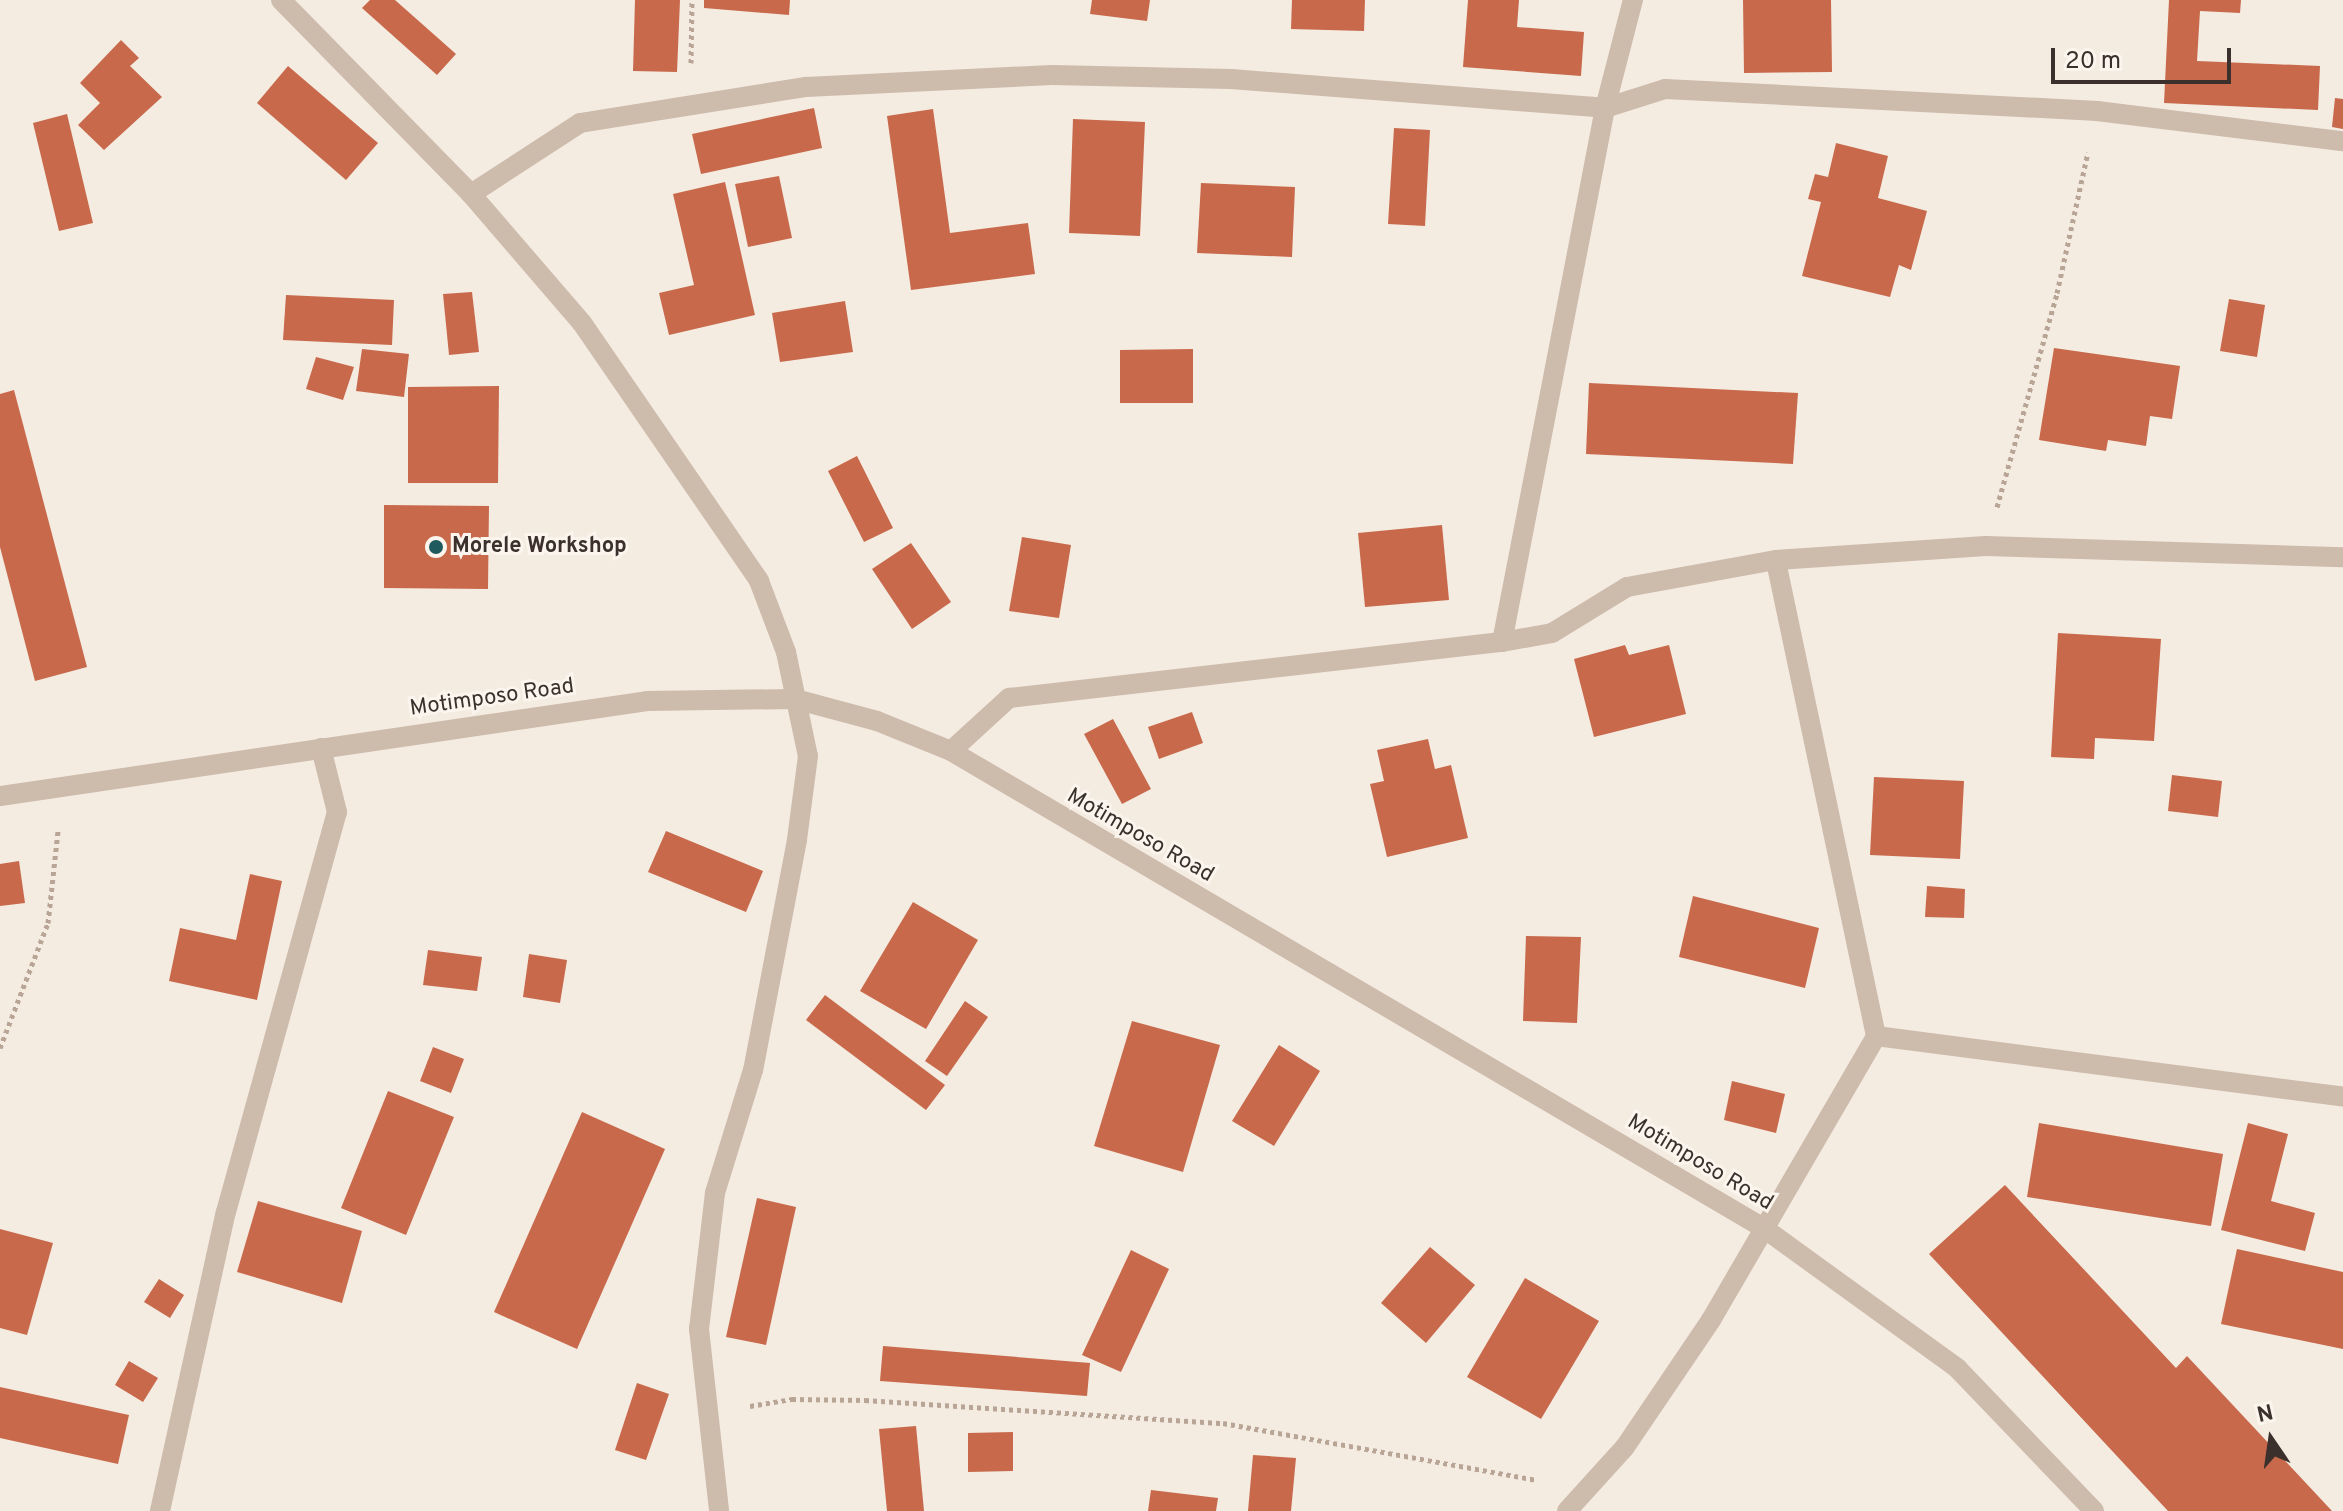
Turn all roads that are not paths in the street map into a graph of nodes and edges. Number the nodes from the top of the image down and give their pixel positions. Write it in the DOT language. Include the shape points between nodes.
graph roads {
  1 [pos="281,0"];
  2 [pos="1633,0"];
  3 [pos="1605,108"];
  4 [pos="2343,141"];
  5 [pos="471,194"];
  6 [pos="2343,557"];
  7 [pos="1776,560"];
  8 [pos="1502,642"];
  9 [pos="795,699"];
  10 [pos="321,748"];
  11 [pos="951,751"];
  12 [pos="0,796"];
  13 [pos="1876,1036"];
  14 [pos="2343,1097"];
  15 [pos="1765,1229"];
  16 [pos="160,1511"];
  17 [pos="719,1511"];
  18 [pos="1567,1511"];
  19 [pos="2094,1511"];
  1 -- 5 [label="street"];
  2 -- 3 [label="street"];
  3 -- 4 [label="street" via="1665,89 2097,111"];
  3 -- 5 [label="street" via="1231,79 1052,75 806,87 580,123"];
  3 -- 8 [label="street"];
  5 -- 9 [label="street" via="582,323 759,581 786,652"];
  6 -- 7 [label="street" via="1986,546"];
  7 -- 8 [label="street" via="1627,587 1552,633"];
  7 -- 13 [label="street"];
  8 -- 11 [label="street" via="1009,698"];
  9 -- 10 [label="street, Motimposo Road" via="647,701"];
  9 -- 11 [label="street, Motimposo Road" via="877,721"];
  9 -- 17 [label="street" via="808,756 753,1070 715,1193 699,1329"];
  10 -- 12 [label="street, Motimposo Road"];
  10 -- 16 [label="street" via="337,812 229,1197"];
  11 -- 15 [label="street, Motimposo Road"];
  13 -- 14 [label="street"];
  13 -- 15 [label="street"];
  15 -- 18 [label="street" via="1634,1434"];
  15 -- 19 [label="street, Motimposo Road" via="1957,1368"];
}
